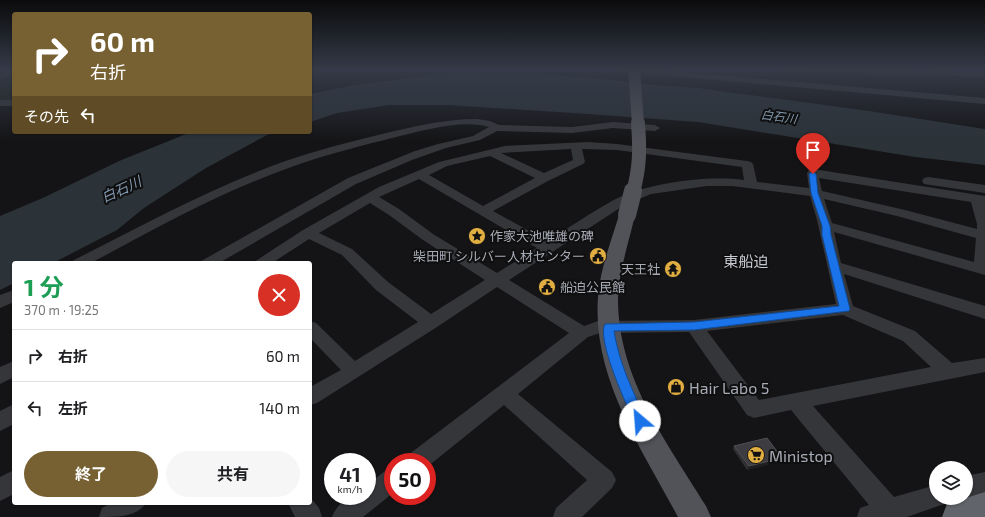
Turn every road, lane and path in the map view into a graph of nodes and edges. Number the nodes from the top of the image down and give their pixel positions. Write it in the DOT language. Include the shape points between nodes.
graph roads {
  1 [pos="636,93"];
  2 [pos="894,93"];
  3 [pos="943,93"];
  4 [pos="948,96"];
  5 [pos="985,101"];
  6 [pos="0,103"];
  7 [pos="12,103"];
  8 [pos="495,128"];
  9 [pos="656,128"];
  10 [pos="576,146"];
  11 [pos="490,152"];
  12 [pos="419,174"];
  13 [pos="544,178"];
  14 [pos="751,184"];
  15 [pos="815,193"];
  16 [pos="982,196"];
  17 [pos="371,198"];
  18 [pos="485,210"];
  19 [pos="984,219"];
  20 [pos="826,226"];
  21 [pos="308,233"];
  22 [pos="984,236"];
  23 [pos="548,248"];
  24 [pos="83,261"];
  25 [pos="212,261"];
  26 [pos="265,261"];
  27 [pos="835,266"];
  28 [pos="983,269"];
  29 [pos="498,280"];
  30 [pos="12,296"];
  31 [pos="0,302"];
  32 [pos="845,309"];
  33 [pos="985,314"];
  34 [pos="431,323"];
  35 [pos="694,326"];
  36 [pos="608,327"];
  37 [pos="312,329"];
  38 [pos="582,333"];
  39 [pos="985,365"];
  40 [pos="12,369"];
  41 [pos="354,371"];
  42 [pos="948,371"];
  43 [pos="0,376"];
  44 [pos="505,394"];
  45 [pos="312,396"];
  46 [pos="796,401"];
  47 [pos="12,414"];
  48 [pos="0,422"];
  49 [pos="428,453"];
  50 [pos="12,482"];
  51 [pos="985,483"];
  52 [pos="384,486"];
  53 [pos="973,486"];
  54 [pos="0,490"];
  55 [pos="929,499"];
  56 [pos="131,505"];
  57 [pos="301,505"];
  58 [pos="985,509"];
  59 [pos="884,515"];
  60 [pos="111,517"];
  61 [pos="310,517"];
  62 [pos="344,517"];
  63 [pos="565,517"];
  64 [pos="696,517"];
  65 [pos="960,517"];
  1 -- 36 [label="main road, bridge" via="640,143 639,170 610,278"];
  2 -- 5 [label="street"];
  3 -- 4 [label="street"];
  6 -- 7 [label="street"];
  8 -- 9 [label="street" via="572,130 614,125"];
  8 -- 24 [label="street" via="491,124 476,121 426,127 302,160 234,186"];
  8 -- 25 [label="street" via="478,137 435,148 352,181"];
  10 -- 11 [label="street"];
  10 -- 13 [label="street" via="579,162"];
  10 -- 14 [label="street" via="617,147 747,164"];
  11 -- 12 [label="street" via="442,164"];
  11 -- 13 [label="street"];
  12 -- 17 [label="street"];
  12 -- 18 [label="street"];
  13 -- 18 [label="street"];
  14 -- 15 [label="street"];
  14 -- 23 [label="street" via="707,182 643,192 618,203"];
  15 -- 16 [label="street" via="813,174"];
  15 -- 20 [label="street"];
  15 -- 22 [label="street"];
  16 -- 19 [label="street"];
  17 -- 21 [label="street"];
  17 -- 29 [label="street"];
  18 -- 23 [label="street"];
  19 -- 22 [label="street"];
  20 -- 27 [label="street"];
  20 -- 28 [label="street"];
  21 -- 26 [label="street"];
  21 -- 34 [label="street" via="347,252 382,286"];
  22 -- 28 [label="street"];
  23 -- 29 [label="street"];
  27 -- 32 [label="street"];
  27 -- 33 [label="street"];
  29 -- 34 [label="street"];
  29 -- 38 [label="street"];
  30 -- 31 [label="street"];
  32 -- 35 [label="street"];
  32 -- 42 [label="street" via="909,336"];
  34 -- 41 [label="street"];
  35 -- 36 [label="street"];
  35 -- 46 [label="street" via="754,409"];
  36 -- 38 [label="street" via="598,327"];
  36 -- 64 [label="main road" via="616,362 629,398"];
  37 -- 41 [label="street"];
  38 -- 44 [label="street"];
  39 -- 42 [label="street"];
  40 -- 43 [label="street"];
  41 -- 45 [label="street"];
  42 -- 46 [label="street"];
  44 -- 49 [label="street"];
  44 -- 63 [label="street" via="604,480"];
  46 -- 59 [label="street"];
  47 -- 48 [label="street"];
  50 -- 54 [label="street"];
  51 -- 53 [label="street"];
  52 -- 62 [label="street"];
  55 -- 59 [label="street"];
  56 -- 60 [label="street"];
  57 -- 61 [label="street"];
  58 -- 65 [label="highway"];
}
